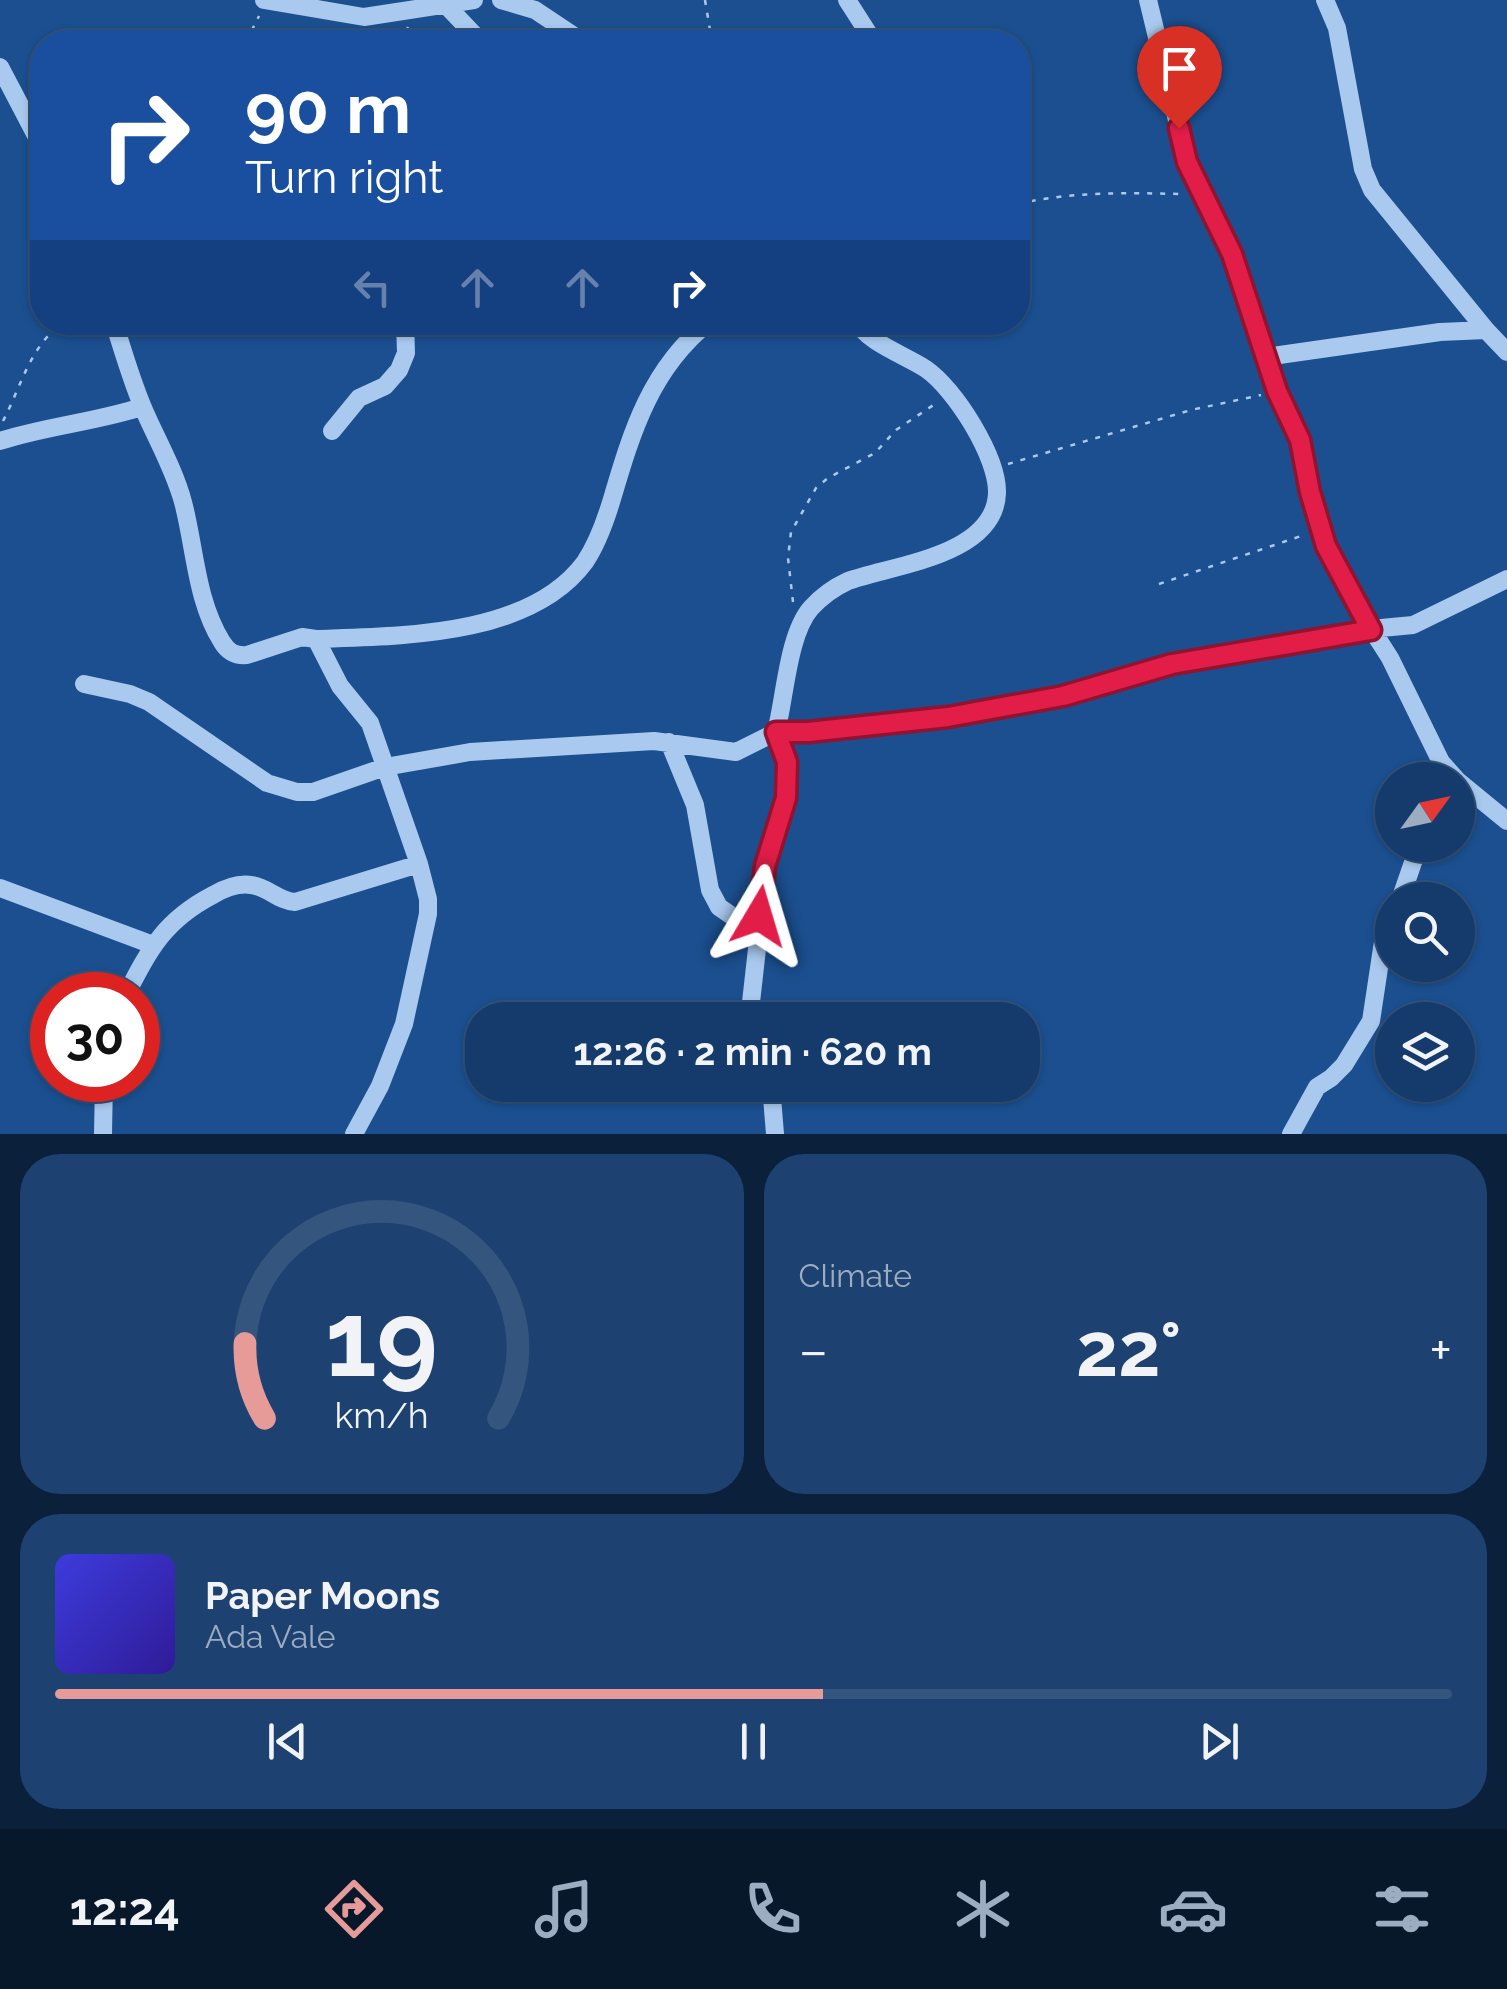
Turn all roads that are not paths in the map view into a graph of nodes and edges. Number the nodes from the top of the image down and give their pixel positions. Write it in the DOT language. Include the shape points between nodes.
graph roads {
  1 [pos="266,0"];
  2 [pos="474,0"];
  3 [pos="501,0"];
  4 [pos="847,0"];
  5 [pos="1148,0"];
  6 [pos="1325,0"];
  7 [pos="538,3"];
  8 [pos="446,5"];
  9 [pos="470,30"];
  10 [pos="569,30"];
  11 [pos="866,30"];
  12 [pos="0,67"];
  13 [pos="30,123"];
  14 [pos="1486,330"];
  15 [pos="118,335"];
  16 [pos="405,335"];
  17 [pos="695,335"];
  18 [pos="867,335"];
  19 [pos="1507,352"];
  20 [pos="1266,356"];
  21 [pos="142,407"];
  22 [pos="332,431"];
  23 [pos="0,441"];
  24 [pos="1507,579"];
  25 [pos="1371,630"];
  26 [pos="316,638"];
  27 [pos="84,684"];
  28 [pos="776,732"];
  29 [pos="669,742"];
  30 [pos="1434,762"];
  31 [pos="385,767"];
  32 [pos="1475,795"];
  33 [pos="1507,821"];
  34 [pos="419,864"];
  35 [pos="0,888"];
  36 [pos="758,940"];
  37 [pos="153,946"];
  38 [pos="139,972"];
  39 [pos="1377,982"];
  40 [pos="750,1002"];
  41 [pos="104,1102"];
  42 [pos="772,1102"];
  43 [pos="104,1134"];
  44 [pos="354,1134"];
  45 [pos="775,1134"];
  46 [pos="1290,1134"];
  1 -- 8 [label="street" via="364,17"];
  2 -- 8 [label="street"];
  3 -- 7 [label="street"];
  4 -- 11 [label="street"];
  5 -- 20 [label="street" via="1187,162 1232,254"];
  6 -- 14 [label="street" via="1337,28 1366,178"];
  7 -- 10 [label="street"];
  8 -- 9 [label="street"];
  12 -- 13 [label="street"];
  14 -- 19 [label="street"];
  14 -- 20 [label="street"];
  15 -- 21 [label="street"];
  16 -- 22 [label="street" via="398,370 359,398"];
  17 -- 26 [label="street" via="652,388 634,423 598,538 569,580 515,614 476,623 425,633"];
  18 -- 28 [label="street" via="925,368 951,393 994,468 996,500 982,528 938,556 848,582 812,607 788,662"];
  20 -- 25 [label="street" via="1300,440 1320,530"];
  21 -- 23 [label="street"];
  21 -- 26 [label="street" via="183,502 198,577 224,646 238,656"];
  24 -- 25 [label="street" via="1413,625"];
  25 -- 28 [label="street" via="1172,664 1063,696 967,714"];
  25 -- 30 [label="street" via="1398,674"];
  26 -- 31 [label="street" via="340,686 370,724"];
  27 -- 31 [label="street" via="158,707 282,790 312,792"];
  28 -- 29 [label="street" via="736,752"];
  28 -- 36 [label="street" via="788,786 759,893"];
  29 -- 31 [label="street" via="534,746"];
  29 -- 36 [label="street" via="695,805 710,890"];
  31 -- 34 [label="street"];
  32 -- 33 [label="street"];
  34 -- 37 [label="street" via="295,902 252,885 226,888 168,925"];
  34 -- 44 [label="street" via="428,914 404,1024"];
  35 -- 37 [label="street"];
  36 -- 40 [label="street"];
  37 -- 38 [label="street"];
  39 -- 46 [label="street" via="1371,1021 1344,1065 1311,1095"];
  41 -- 43 [label="street"];
  42 -- 45 [label="street"];
}
